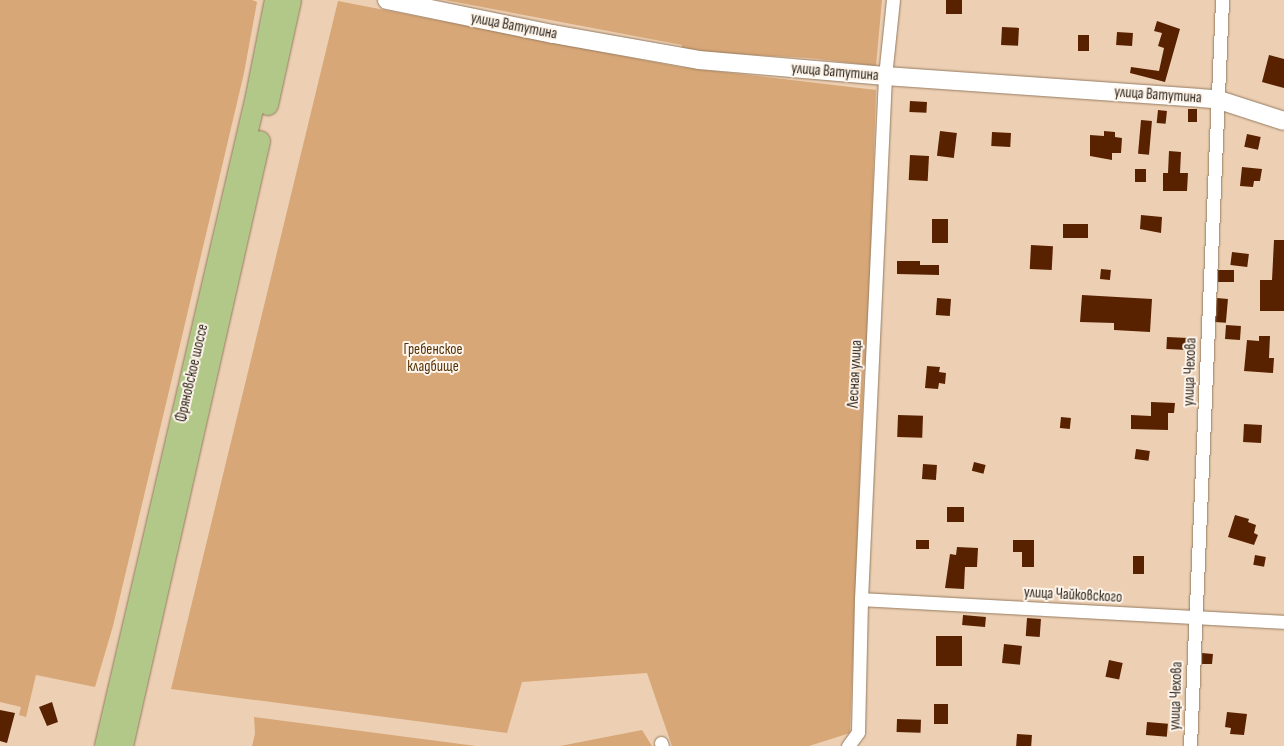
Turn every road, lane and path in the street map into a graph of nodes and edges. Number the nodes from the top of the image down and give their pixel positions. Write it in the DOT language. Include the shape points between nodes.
graph roads {
  1 [pos="275,0"];
  2 [pos="292,0"];
  3 [pos="387,0"];
  4 [pos="893,0"];
  5 [pos="1222,0"];
  6 [pos="885,76"];
  7 [pos="1216,99"];
  8 [pos="1284,121"];
  9 [pos="861,599"];
  10 [pos="1196,618"];
  11 [pos="1284,622"];
  12 [pos="105,746"];
  13 [pos="123,746"];
  14 [pos="848,746"];
  15 [pos="1190,746"];
  1 -- 12 [label="main road, Фряновское шоссе" via="256,96"];
  2 -- 13 [label="main road, Фряновское шоссе"];
  3 -- 6 [label="street, улица Ватутина" via="553,34 699,60"];
  4 -- 6 [label="street, Лесная улица"];
  5 -- 7 [label="street, улица Чехова"];
  6 -- 7 [label="street, улица Ватутина"];
  6 -- 9 [label="street, Лесная улица"];
  7 -- 8 [label="street, улица Ватутина"];
  7 -- 10 [label="street, улица Чехова"];
  9 -- 10 [label="street, улица Чайковского"];
  9 -- 14 [label="street, Лесная улица" via="858,732"];
  10 -- 11 [label="street, улица Чайковского"];
  10 -- 15 [label="street, улица Чехова"];
}
